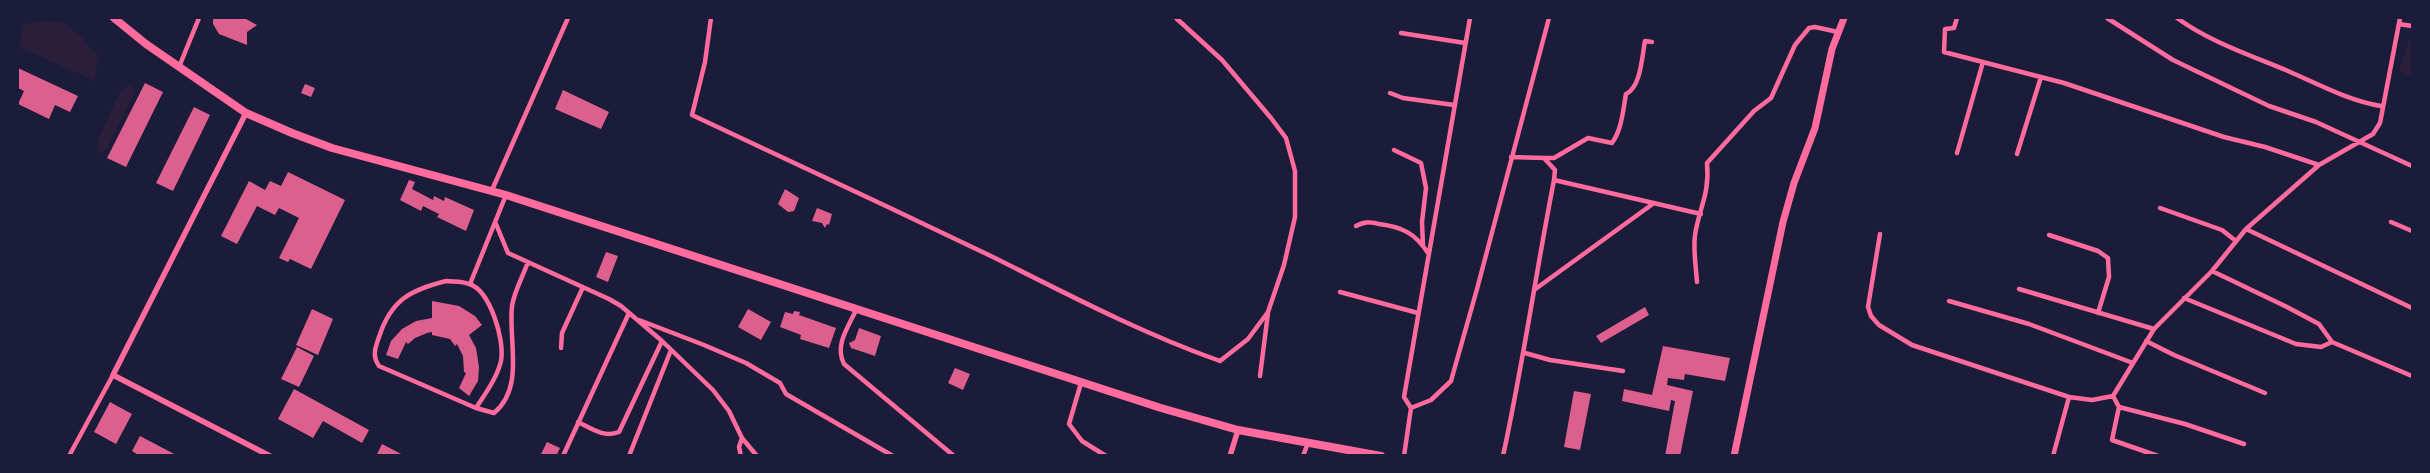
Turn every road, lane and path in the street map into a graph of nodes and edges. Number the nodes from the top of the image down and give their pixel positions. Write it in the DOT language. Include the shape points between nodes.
graph roads {
  1 [pos="114,18"];
  2 [pos="199,18"];
  3 [pos="568,18"];
  4 [pos="711,18"];
  5 [pos="1176,18"];
  6 [pos="1470,18"];
  7 [pos="1549,18"];
  8 [pos="1844,18"];
  9 [pos="1957,18"];
  10 [pos="2107,18"];
  11 [pos="2177,18"];
  12 [pos="2400,18"];
  13 [pos="2398,24"];
  14 [pos="2412,26"];
  15 [pos="1838,32"];
  16 [pos="1401,33"];
  17 [pos="1652,42"];
  18 [pos="1465,43"];
  19 [pos="1983,62"];
  20 [pos="179,68"];
  21 [pos="2041,77"];
  22 [pos="1390,93"];
  23 [pos="1454,105"];
  24 [pos="2382,106"];
  25 [pos="246,113"];
  26 [pos="2359,142"];
  27 [pos="1394,150"];
  28 [pos="1957,153"];
  29 [pos="2017,154"];
  30 [pos="1511,157"];
  31 [pos="1544,158"];
  32 [pos="2319,165"];
  33 [pos="2412,166"];
  34 [pos="1554,180"];
  35 [pos="492,190"];
  36 [pos="506,194"];
  37 [pos="1654,203"];
  38 [pos="2160,208"];
  39 [pos="1701,214"];
  40 [pos="2391,222"];
  41 [pos="496,224"];
  42 [pos="1356,226"];
  43 [pos="2246,229"];
  44 [pos="2412,231"];
  45 [pos="1880,234"];
  46 [pos="2050,234"];
  47 [pos="2236,241"];
  48 [pos="1423,246"];
  49 [pos="1428,253"];
  50 [pos="528,262"];
  51 [pos="2212,271"];
  52 [pos="1697,282"];
  53 [pos="470,284"];
  54 [pos="583,287"];
  55 [pos="2019,289"];
  56 [pos="1534,291"];
  57 [pos="1340,292"];
  58 [pos="2184,298"];
  59 [pos="1949,302"];
  60 [pos="857,308"];
  61 [pos="2412,308"];
  62 [pos="1268,312"];
  63 [pos="2098,312"];
  64 [pos="629,313"];
  65 [pos="1418,313"];
  66 [pos="636,319"];
  67 [pos="2154,329"];
  68 [pos="662,341"];
  69 [pos="2146,341"];
  70 [pos="2332,342"];
  71 [pos="560,348"];
  72 [pos="671,350"];
  73 [pos="1525,354"];
  74 [pos="2133,363"];
  75 [pos="1623,371"];
  76 [pos="113,375"];
  77 [pos="1260,376"];
  78 [pos="2412,376"];
  79 [pos="1081,383"];
  80 [pos="2265,393"];
  81 [pos="2113,396"];
  82 [pos="2069,397"];
  83 [pos="2120,406"];
  84 [pos="476,408"];
  85 [pos="1411,408"];
  86 [pos="578,422"];
  87 [pos="1238,430"];
  88 [pos="742,438"];
  89 [pos="1308,444"];
  90 [pos="2244,444"];
  91 [pos="69,456"];
  92 [pos="270,456"];
  93 [pos="563,456"];
  94 [pos="629,456"];
  95 [pos="741,456"];
  96 [pos="757,456"];
  97 [pos="893,456"];
  98 [pos="954,456"];
  99 [pos="1106,456"];
  100 [pos="1230,456"];
  101 [pos="1303,456"];
  102 [pos="1381,456"];
  103 [pos="1404,456"];
  104 [pos="1503,456"];
  105 [pos="1734,456"];
  106 [pos="2053,456"];
  107 [pos="2158,456"];
  1 -- 20 [label="main road"];
  2 -- 20 [label="street"];
  3 -- 35 [label="street"];
  4 -- 62 [label="street" via="705,62 692,115 1130,324 1220,361 1248,339"];
  5 -- 62 [label="street" via="1222,60 1286,138 1295,171 1295,217 1284,265"];
  6 -- 18 [label="street"];
  7 -- 30 [label="street"];
  8 -- 15 [label="main road"];
  9 -- 19 [label="street" via="1954,28 1944,29 1944,52"];
  10 -- 26 [label="street" via="2173,60 2269,106 2316,122"];
  11 -- 24 [label="street" via="2235,50 2332,90"];
  12 -- 13 [label="street"];
  13 -- 14 [label="street"];
  13 -- 24 [label="street"];
  15 -- 39 [label="street" via="1809,28 1795,45 1772,98 1754,111 1707,163 1709,180"];
  15 -- 105 [label="main road" via="1815,128 1783,222"];
  16 -- 18 [label="street"];
  17 -- 31 [label="street" via="1645,41 1636,83 1626,94 1612,143 1588,138 1554,158"];
  18 -- 23 [label="street"];
  19 -- 21 [label="street"];
  19 -- 28 [label="street"];
  20 -- 25 [label="main road"];
  21 -- 29 [label="street"];
  21 -- 32 [label="street"];
  22 -- 23 [label="street" via="1403,98"];
  23 -- 49 [label="street"];
  24 -- 26 [label="street" via="2380,123 2374,134"];
  25 -- 35 [label="main road" via="332,148"];
  25 -- 76 [label="street"];
  26 -- 32 [label="street"];
  26 -- 33 [label="street"];
  27 -- 48 [label="street" via="1421,163 1426,188"];
  30 -- 31 [label="street"];
  30 -- 85 [label="street" via="1450,380 1431,400"];
  31 -- 34 [label="street" via="1555,170"];
  32 -- 43 [label="street"];
  34 -- 37 [label="street"];
  34 -- 56 [label="street"];
  35 -- 36 [label="main road"];
  36 -- 41 [label="street"];
  36 -- 60 [label="main road"];
  37 -- 39 [label="street"];
  37 -- 56 [label="street"];
  38 -- 47 [label="street" via="2222,230"];
  39 -- 52 [label="street" via="1695,235"];
  40 -- 44 [label="street"];
  41 -- 50 [label="street" via="505,250"];
  41 -- 53 [label="street"];
  42 -- 48 [label="street" via="1364,221 1396,226 1410,232"];
  43 -- 47 [label="street"];
  43 -- 61 [label="street"];
  45 -- 82 [label="street" via="1868,307 1879,325 1912,344"];
  46 -- 63 [label="street" via="2108,258 2109,276"];
  47 -- 51 [label="street"];
  48 -- 49 [label="street"];
  49 -- 65 [label="street"];
  50 -- 54 [label="street"];
  50 -- 84 [label="street" via="512,305 512,379 502,406 494,413"];
  51 -- 58 [label="street"];
  51 -- 70 [label="street" via="2318,324"];
  53 -- 84 [label="street" via="483,297 501,332 501,361"];
  53 -- 84 [label="street" via="446,281 419,288 396,304 382,326 374,352 379,366"];
  54 -- 64 [label="street"];
  54 -- 71 [label="street" via="562,333"];
  55 -- 63 [label="street"];
  56 -- 73 [label="street"];
  57 -- 65 [label="street"];
  58 -- 67 [label="street"];
  58 -- 70 [label="street" via="2296,344 2321,347"];
  59 -- 74 [label="street" via="2029,324"];
  60 -- 79 [label="main road"];
  60 -- 98 [label="street" via="840,345 844,364"];
  62 -- 77 [label="street"];
  63 -- 67 [label="street"];
  64 -- 66 [label="street"];
  64 -- 86 [label="street"];
  65 -- 85 [label="street" via="1404,397"];
  66 -- 68 [label="street"];
  66 -- 97 [label="street" via="746,363 780,382 786,394"];
  67 -- 69 [label="street"];
  68 -- 72 [label="street"];
  68 -- 86 [label="street" via="619,432 604,434"];
  69 -- 74 [label="street"];
  69 -- 80 [label="street" via="2174,356"];
  70 -- 78 [label="street"];
  72 -- 88 [label="street" via="730,411"];
  72 -- 94 [label="street"];
  73 -- 75 [label="street"];
  73 -- 104 [label="street"];
  74 -- 81 [label="street"];
  76 -- 91 [label="street"];
  76 -- 92 [label="street"];
  79 -- 87 [label="main road"];
  79 -- 99 [label="street" via="1069,424 1082,441"];
  81 -- 82 [label="street" via="2092,400"];
  81 -- 83 [label="street"];
  82 -- 106 [label="street"];
  83 -- 90 [label="street"];
  83 -- 107 [label="street" via="2112,440"];
  85 -- 103 [label="street"];
  86 -- 93 [label="street"];
  87 -- 89 [label="main road"];
  87 -- 100 [label="street"];
  88 -- 95 [label="street" via="739,446"];
  88 -- 96 [label="street"];
  89 -- 101 [label="street"];
  89 -- 102 [label="main road"];
}
